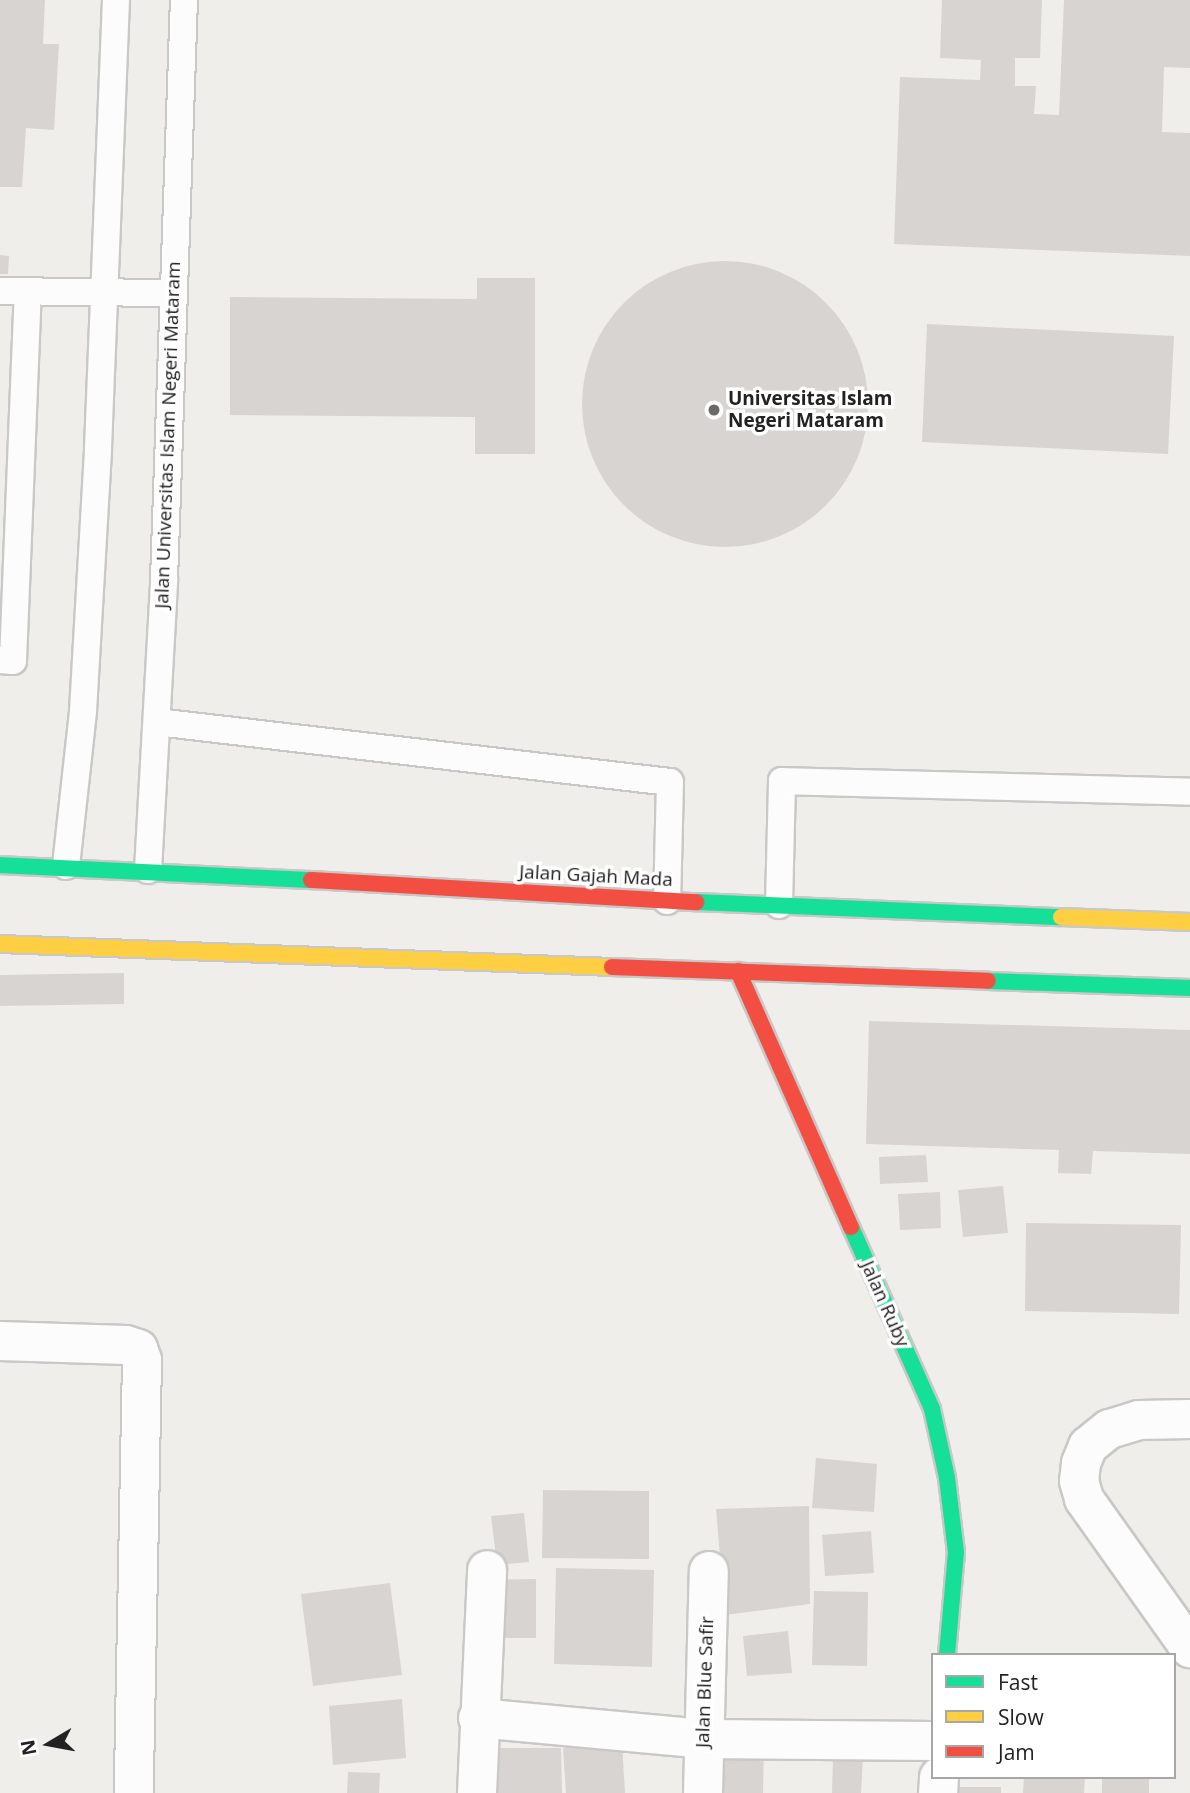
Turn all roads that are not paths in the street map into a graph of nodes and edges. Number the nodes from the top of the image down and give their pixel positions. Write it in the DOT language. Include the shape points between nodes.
graph roads {
  1 [pos="116,0"];
  2 [pos="184,0"];
  3 [pos="0,291"];
  4 [pos="105,292"];
  5 [pos="28,293"];
  6 [pos="173,293"];
  7 [pos="0,660"];
  8 [pos="157,722"];
  9 [pos="1190,792"];
  10 [pos="0,865"];
  11 [pos="66,866"];
  12 [pos="148,870"];
  13 [pos="667,901"];
  14 [pos="779,905"];
  15 [pos="1190,922"];
  16 [pos="0,944"];
  17 [pos="738,971"];
  18 [pos="1190,988"];
  19 [pos="0,1341"];
  20 [pos="1190,1419"];
  21 [pos="487,1570"];
  22 [pos="709,1571"];
  23 [pos="1190,1648"];
  24 [pos="947,1653"];
  25 [pos="478,1718"];
  26 [pos="703,1738"];
  27 [pos="931,1741"];
  28 [pos="134,1793"];
  29 [pos="477,1793"];
  30 [pos="703,1793"];
  1 -- 4 [label="lane"];
  2 -- 6 [label="lane, Jalan Universitas Islam Negeri Mataram"];
  3 -- 5 [label="lane"];
  4 -- 5 [label="lane"];
  4 -- 6 [label="lane"];
  4 -- 11 [label="lane" via="83,711"];
  5 -- 7 [label="lane" via="13,661"];
  6 -- 8 [label="lane, Jalan Universitas Islam Negeri Mataram"];
  8 -- 12 [label="lane, Jalan Universitas Islam Negeri Mataram"];
  8 -- 13 [label="lane" via="670,782"];
  9 -- 14 [label="lane" via="782,781"];
  10 -- 11 [label="main road, Jalan Gajah Mada"];
  11 -- 12 [label="main road, Jalan Gajah Mada"];
  12 -- 13 [label="main road, Jalan Gajah Mada"];
  13 -- 14 [label="main road, Jalan Gajah Mada"];
  14 -- 15 [label="main road, Jalan Gajah Mada"];
  16 -- 17 [label="main road"];
  17 -- 18 [label="main road"];
  17 -- 24 [label="main road, Jalan Ruby" via="932,1409 956,1552"];
  19 -- 28 [label="street" via="126,1345 138,1349 142,1360"];
  20 -- 23 [label="street" via="1139,1420 1102,1434 1088,1446 1079,1481 1084,1499"];
  21 -- 25 [label="street"];
  22 -- 26 [label="street, Jalan Blue Safir"];
  25 -- 26 [label="street"];
  25 -- 29 [label="street"];
  26 -- 27 [label="street"];
  26 -- 30 [label="street, Jalan Blue Safir"];
}
